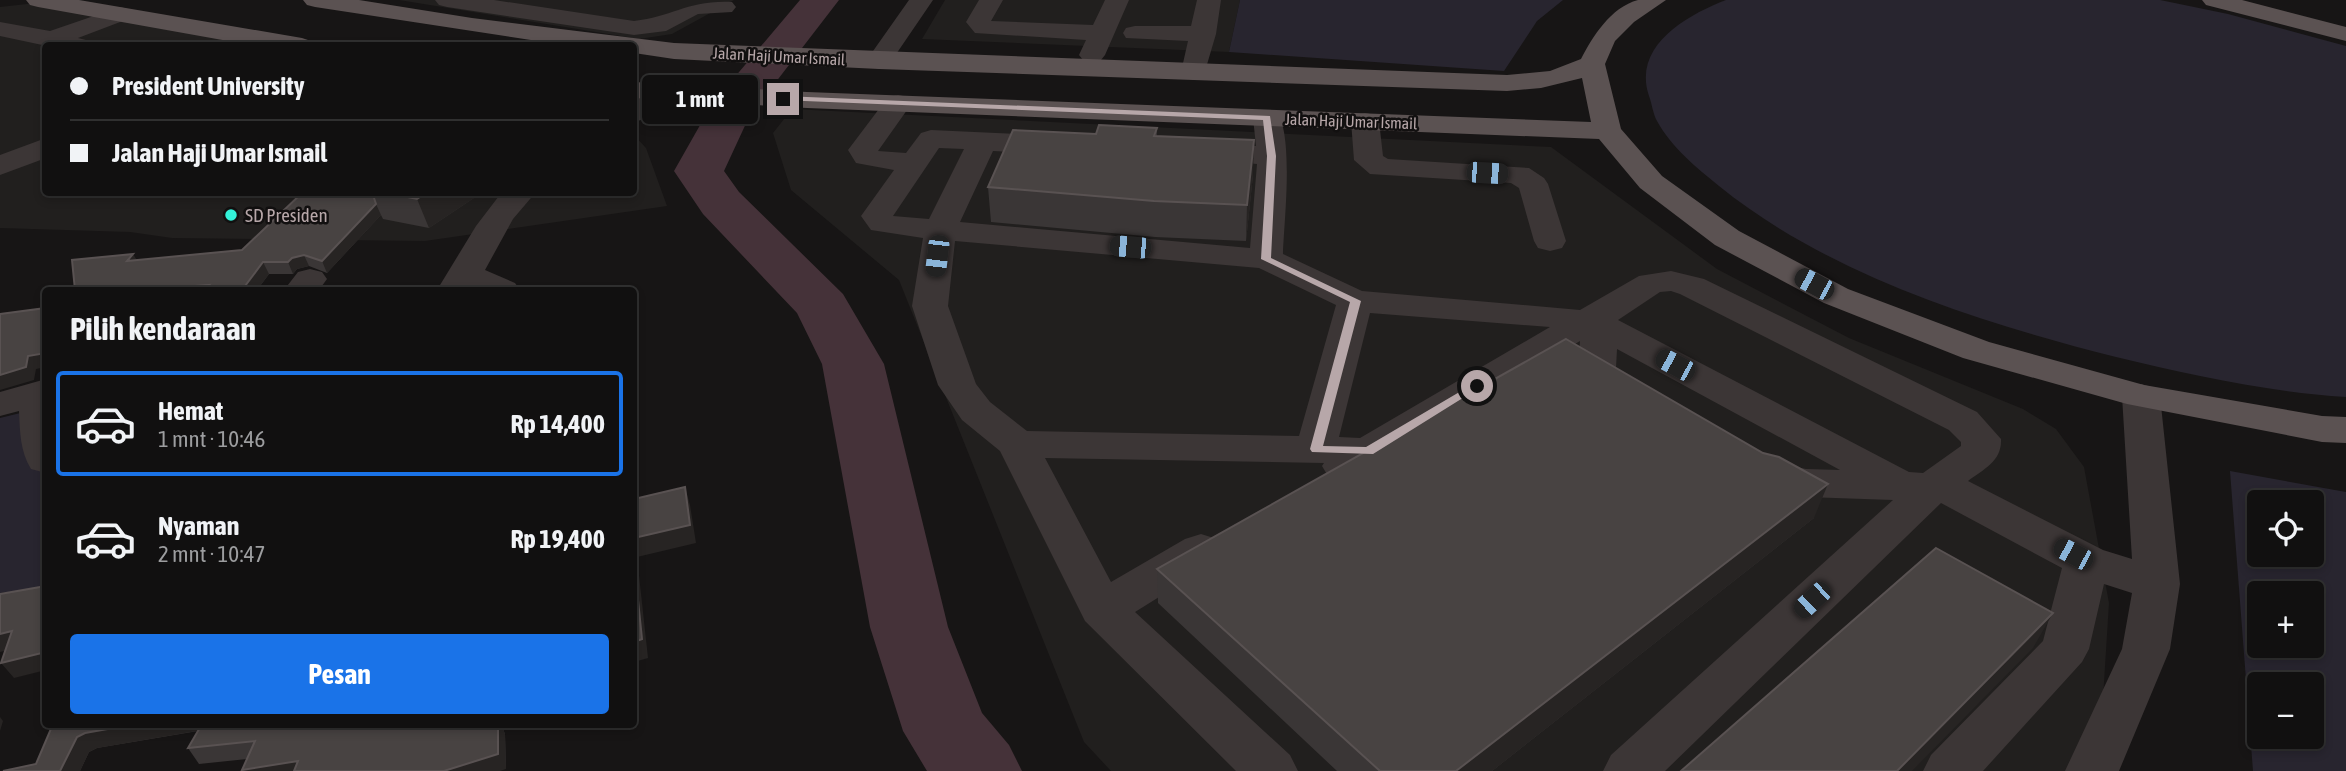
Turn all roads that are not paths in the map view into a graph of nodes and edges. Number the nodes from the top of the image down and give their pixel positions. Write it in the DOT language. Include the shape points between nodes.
graph roads {
  1 [pos="38,0"];
  2 [pos="315,0"];
  3 [pos="447,0"];
  4 [pos="921,0"];
  5 [pos="990,0"];
  6 [pos="1118,0"];
  7 [pos="1209,0"];
  8 [pos="1654,0"];
  9 [pos="2214,0"];
  10 [pos="719,4"];
  11 [pos="120,14"];
  12 [pos="0,29"];
  13 [pos="1101,33"];
  14 [pos="1135,33"];
  15 [pos="1204,34"];
  16 [pos="2346,34"];
  17 [pos="52,39"];
  18 [pos="64,42"];
  19 [pos="274,42"];
  20 [pos="602,42"];
  21 [pos="637,47"];
  22 [pos="674,51"];
  23 [pos="869,61"];
  24 [pos="1592,64"];
  25 [pos="1087,68"];
  26 [pos="1194,72"];
  27 [pos="637,90"];
  28 [pos="673,93"];
  29 [pos="898,103"];
  30 [pos="637,112"];
  31 [pos="1267,118"];
  32 [pos="1365,121"];
  33 [pos="1607,131"];
  34 [pos="983,141"];
  35 [pos="1093,147"];
  36 [pos="42,149"];
  37 [pos="1175,151"];
  38 [pos="1272,156"];
  39 [pos="916,163"];
  40 [pos="0,166"];
  41 [pos="516,196"];
  42 [pos="940,230"];
  43 [pos="1550,241"];
  44 [pos="1266,259"];
  45 [pos="461,283"];
  46 [pos="485,287"];
  47 [pos="1355,301"];
  48 [pos="1596,320"];
  49 [pos="42,392"];
  50 [pos="2141,396"];
  51 [pos="0,404"];
  52 [pos="1655,409"];
  53 [pos="2346,430"];
  54 [pos="1017,444"];
  55 [pos="42,445"];
  56 [pos="1745,461"];
  57 [pos="1313,467"];
  58 [pos="1923,484"];
  59 [pos="1229,534"];
  60 [pos="2087,561"];
  61 [pos="2157,584"];
  62 [pos="1101,609"];
  63 [pos="1272,771"];
  64 [pos="1630,771"];
  65 [pos="1950,771"];
  66 [pos="2092,771"];
  1 -- 11 [label="main road"];
  2 -- 20 [label="main road, Jalan Haji Umar Ismail"];
  3 -- 10 [label="street" via="634,28 657,26 687,9"];
  4 -- 23 [label="street"];
  5 -- 13 [label="street" via="978,22 984,28"];
  6 -- 13 [label="street"];
  7 -- 15 [label="street"];
  8 -- 24 [label="main road" via="1626,16 1604,38"];
  9 -- 16 [label="main road"];
  10 -- 22 [label="street"];
  11 -- 17 [label="street"];
  11 -- 19 [label="main road"];
  12 -- 17 [label="street"];
  13 -- 25 [label="street"];
  14 -- 15 [label="street"];
  15 -- 26 [label="street"];
  17 -- 18 [label="street"];
  21 -- 22 [label="main road, Jalan Haji Umar Ismail"];
  22 -- 23 [label="main road, Jalan Haji Umar Ismail"];
  23 -- 25 [label="main road, Jalan Haji Umar Ismail"];
  24 -- 26 [label="main road, Jalan Haji Umar Ismail" via="1533,83"];
  24 -- 33 [label="main road"];
  25 -- 26 [label="main road, Jalan Haji Umar Ismail"];
  27 -- 28 [label="main road, Jalan Haji Umar Ismail"];
  28 -- 29 [label="main road, Jalan Haji Umar Ismail"];
  28 -- 30 [label="street"];
  29 -- 31 [label="main road, Jalan Haji Umar Ismail"];
  29 -- 39 [label="street" via="863,150 875,160"];
  31 -- 32 [label="main road, Jalan Haji Umar Ismail"];
  31 -- 38 [label="street"];
  32 -- 33 [label="main road, Jalan Haji Umar Ismail"];
  32 -- 43 [label="street" via="1369,160 1381,168 1518,174 1528,179"];
  33 -- 50 [label="main road" via="1651,182 1727,238 1836,296 1976,350"];
  34 -- 35 [label="street"];
  34 -- 39 [label="street" via="931,139"];
  34 -- 42 [label="street"];
  36 -- 40 [label="street"];
  37 -- 38 [label="street"];
  38 -- 44 [label="street"];
  39 -- 42 [label="street" via="877,216 882,223"];
  41 -- 45 [label="street" via="488,230"];
  42 -- 44 [label="street"];
  42 -- 54 [label="street" via="930,306 957,385 976,411"];
  44 -- 47 [label="street"];
  45 -- 46 [label="street"];
  47 -- 48 [label="street"];
  47 -- 57 [label="street"];
  48 -- 52 [label="street" via="1597,370 1609,383"];
  48 -- 57 [label="street" via="1368,451"];
  48 -- 58 [label="street"];
  48 -- 58 [label="street" via="1651,283 1692,286 1963,421 1982,439 1981,451"];
  49 -- 51 [label="street"];
  49 -- 55 [label="street"];
  50 -- 53 [label="main road"];
  50 -- 61 [label="street"];
  54 -- 57 [label="street"];
  54 -- 62 [label="street"];
  56 -- 58 [label="street" via="1781,480"];
  58 -- 60 [label="street"];
  58 -- 64 [label="street"];
  59 -- 62 [label="street"];
  60 -- 61 [label="street"];
  60 -- 65 [label="street" via="2065,649"];
  61 -- 66 [label="street" via="2146,649"];
  62 -- 63 [label="street"];
}
